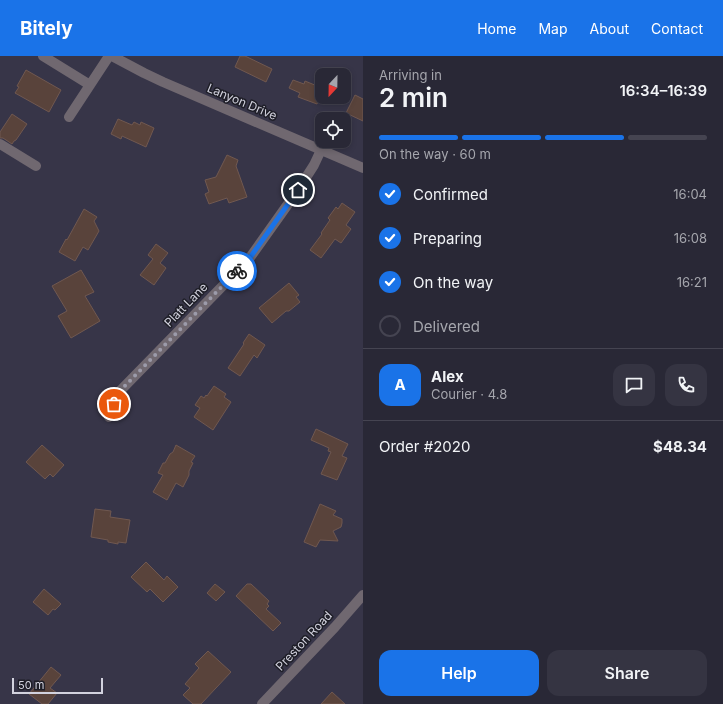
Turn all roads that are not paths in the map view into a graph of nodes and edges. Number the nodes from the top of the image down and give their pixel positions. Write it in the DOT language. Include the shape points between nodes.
graph roads {
  1 [pos="43,56"];
  2 [pos="110,56"];
  3 [pos="90,85"];
  4 [pos="69,117"];
  5 [pos="0,144"];
  6 [pos="321,150"];
  7 [pos="36,166"];
  8 [pos="363,168"];
  9 [pos="109,417"];
  10 [pos="363,595"];
  11 [pos="262,704"];
  1 -- 3 [label="street"];
  2 -- 3 [label="street"];
  2 -- 6 [label="street, Lanyon Drive"];
  3 -- 4 [label="street"];
  5 -- 7 [label="street"];
  6 -- 8 [label="street, Lanyon Drive"];
  6 -- 9 [label="street, Platt Lane" via="298,190 249,259 119,392"];
  10 -- 11 [label="street, Preston Road"];
}
